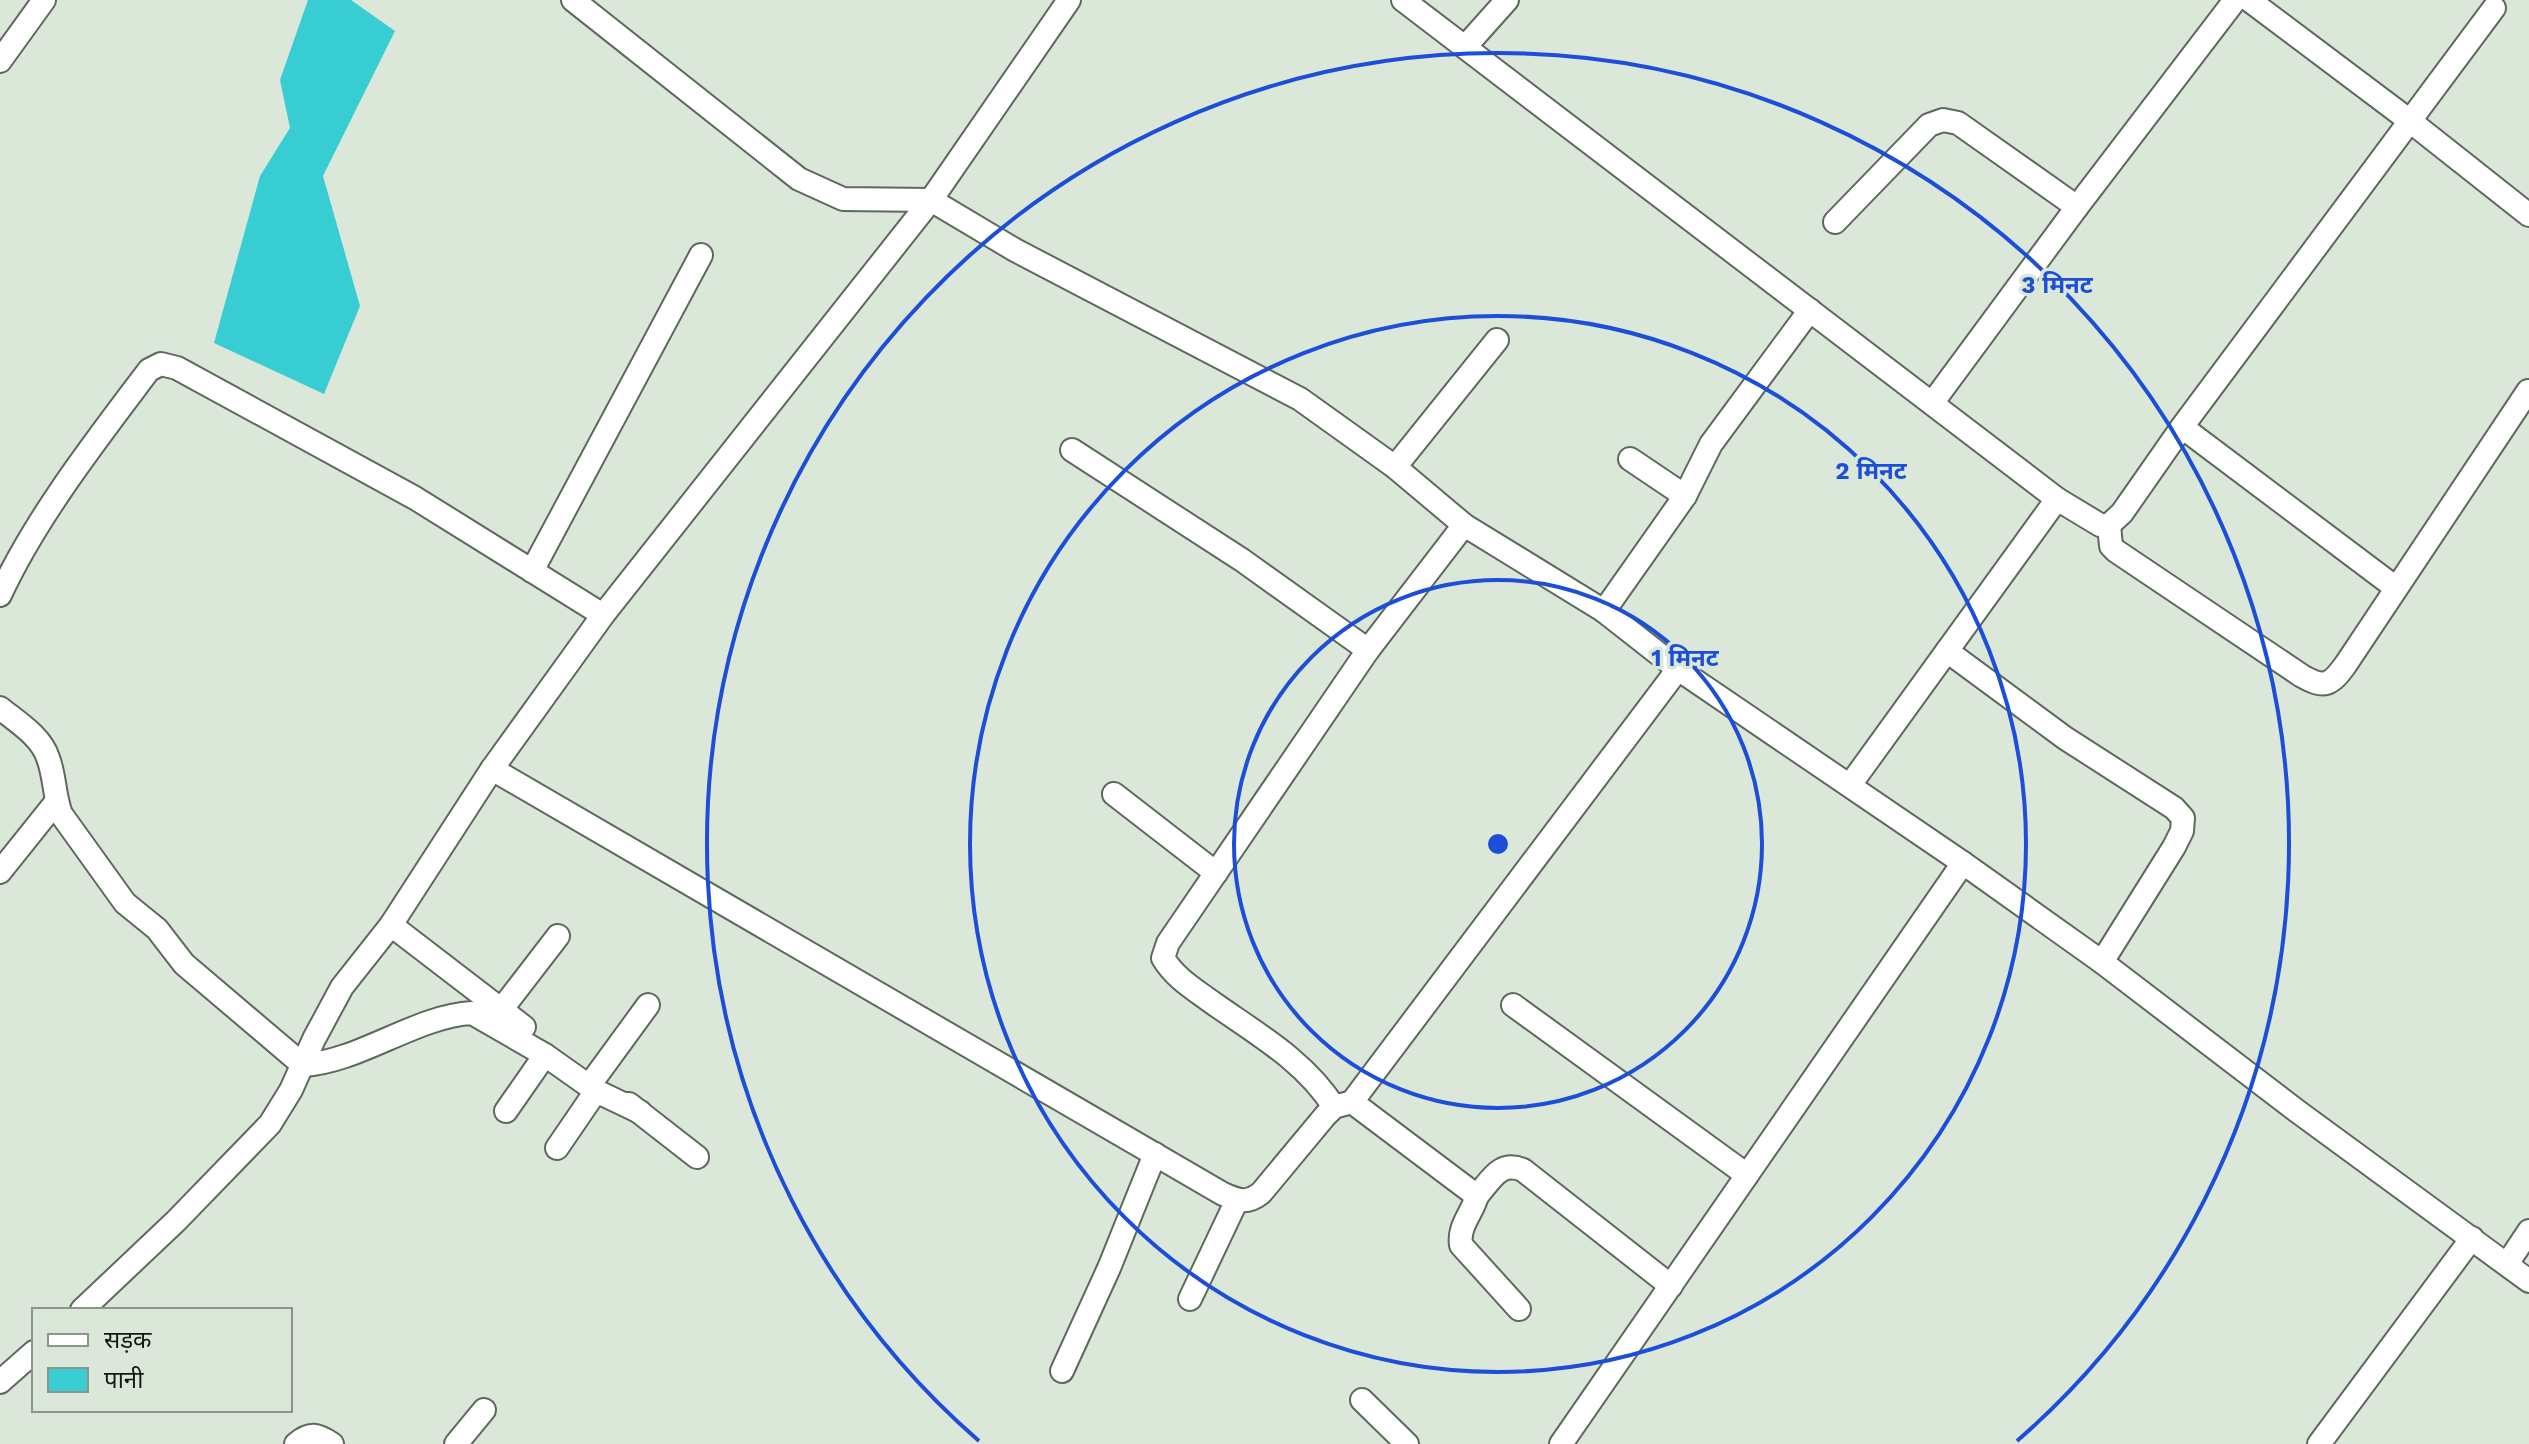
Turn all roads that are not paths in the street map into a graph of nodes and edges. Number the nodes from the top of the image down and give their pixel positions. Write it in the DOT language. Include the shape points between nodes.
graph roads {
  1 [pos="44,0"];
  2 [pos="573,0"];
  3 [pos="1069,0"];
  4 [pos="1403,0"];
  5 [pos="1507,0"];
  6 [pos="2235,0"];
  7 [pos="2249,0"];
  8 [pos="2494,8"];
  9 [pos="1465,47"];
  10 [pos="0,61"];
  11 [pos="2410,121"];
  12 [pos="931,200"];
  13 [pos="2077,207"];
  14 [pos="2529,215"];
  15 [pos="1835,222"];
  16 [pos="701,255"];
  17 [pos="1810,310"];
  18 [pos="1497,340"];
  19 [pos="2528,391"];
  20 [pos="1933,402"];
  21 [pos="2182,427"];
  22 [pos="1072,450"];
  23 [pos="1630,459"];
  24 [pos="1395,467"];
  25 [pos="1685,496"];
  26 [pos="2057,499"];
  27 [pos="1464,525"];
  28 [pos="2109,525"];
  29 [pos="532,571"];
  30 [pos="2396,588"];
  31 [pos="0,595"];
  32 [pos="1604,611"];
  33 [pos="603,615"];
  34 [pos="1368,650"];
  35 [pos="1947,651"];
  36 [pos="1678,669"];
  37 [pos="0,708"];
  38 [pos="492,769"];
  39 [pos="1850,785"];
  40 [pos="1114,794"];
  41 [pos="56,802"];
  42 [pos="1963,863"];
  43 [pos="0,872"];
  44 [pos="1216,873"];
  45 [pos="391,925"];
  46 [pos="558,936"];
  47 [pos="2102,962"];
  48 [pos="648,1005"];
  49 [pos="1513,1005"];
  50 [pos="501,1010"];
  51 [pos="545,1055"];
  52 [pos="303,1065"];
  53 [pos="595,1085"];
  54 [pos="1343,1105"];
  55 [pos="506,1111"];
  56 [pos="557,1148"];
  57 [pos="1155,1154"];
  58 [pos="697,1157"];
  59 [pos="1747,1175"];
  60 [pos="1477,1196"];
  61 [pos="1237,1200"];
  62 [pos="2529,1231"];
  63 [pos="2472,1238"];
  64 [pos="2507,1264"];
  65 [pos="2529,1281"];
  66 [pos="1671,1286"];
  67 [pos="1190,1299"];
  68 [pos="84,1308"];
  69 [pos="1519,1309"];
  70 [pos="32,1354"];
  71 [pos="1062,1371"];
  72 [pos="0,1382"];
  73 [pos="1362,1400"];
  74 [pos="484,1410"];
  75 [pos="296,1444"];
  76 [pos="332,1444"];
  77 [pos="456,1444"];
  78 [pos="1407,1444"];
  79 [pos="1561,1444"];
  80 [pos="2319,1444"];
  1 -- 10 [label="street"];
  2 -- 12 [label="street" via="799,179 843,199"];
  3 -- 12 [label="street"];
  4 -- 9 [label="street"];
  5 -- 9 [label="street"];
  6 -- 13 [label="street"];
  7 -- 11 [label="street"];
  8 -- 11 [label="street"];
  9 -- 17 [label="street"];
  11 -- 14 [label="street"];
  11 -- 21 [label="street"];
  12 -- 24 [label="street" via="1015,250 1300,399"];
  12 -- 33 [label="street"];
  13 -- 15 [label="street" via="1958,123 1943,120 1929,125"];
  13 -- 20 [label="street"];
  16 -- 29 [label="street"];
  17 -- 20 [label="street"];
  17 -- 25 [label="street" via="1711,444"];
  18 -- 24 [label="street"];
  19 -- 30 [label="street"];
  20 -- 26 [label="street"];
  21 -- 28 [label="street"];
  21 -- 30 [label="street"];
  22 -- 34 [label="street" via="1242,560"];
  23 -- 25 [label="street"];
  24 -- 27 [label="street"];
  25 -- 32 [label="street"];
  26 -- 28 [label="street" via="2100,525"];
  26 -- 35 [label="street"];
  27 -- 32 [label="street"];
  27 -- 34 [label="street"];
  28 -- 30 [label="street" via="2116,551 2320,684 2337,676"];
  29 -- 31 [label="street" via="415,498 161,364 149,370 47,512"];
  29 -- 33 [label="street"];
  32 -- 36 [label="street"];
  33 -- 38 [label="street"];
  34 -- 44 [label="street"];
  35 -- 39 [label="street"];
  35 -- 47 [label="street" via="2183,818 2174,847"];
  36 -- 39 [label="street"];
  36 -- 54 [label="street"];
  37 -- 41 [label="street" via="40,741 49,758"];
  38 -- 45 [label="street"];
  38 -- 57 [label="street"];
  39 -- 42 [label="street"];
  40 -- 44 [label="street"];
  41 -- 43 [label="street"];
  41 -- 52 [label="street" via="125,903 157,929 184,964"];
  42 -- 47 [label="street"];
  42 -- 59 [label="street"];
  44 -- 54 [label="street" via="1163,958 1180,980 1298,1063"];
  45 -- 50 [label="street"];
  45 -- 52 [label="street" via="342,987"];
  46 -- 50 [label="street"];
  47 -- 63 [label="street"];
  48 -- 53 [label="street"];
  49 -- 59 [label="street"];
  50 -- 53 [label="street"];
  51 -- 52 [label="street" via="472,1013 461,1013 328,1061"];
  51 -- 53 [label="street"];
  51 -- 55 [label="street"];
  52 -- 68 [label="street" via="270,1124"];
  53 -- 56 [label="street"];
  53 -- 58 [label="street"];
  54 -- 60 [label="street"];
  54 -- 61 [label="street" via="1261,1193 1253,1200"];
  57 -- 61 [label="street"];
  57 -- 71 [label="street"];
  59 -- 66 [label="street"];
  60 -- 66 [label="street" via="1503,1168 1523,1170"];
  60 -- 69 [label="street" via="1462,1227 1461,1245"];
  61 -- 67 [label="street"];
  62 -- 64 [label="street"];
  63 -- 64 [label="street"];
  63 -- 80 [label="street"];
  64 -- 65 [label="street"];
  66 -- 79 [label="street"];
  70 -- 72 [label="street"];
  73 -- 78 [label="street"];
  74 -- 77 [label="street"];
  75 -- 76 [label="street" via="314,1435"];
}
